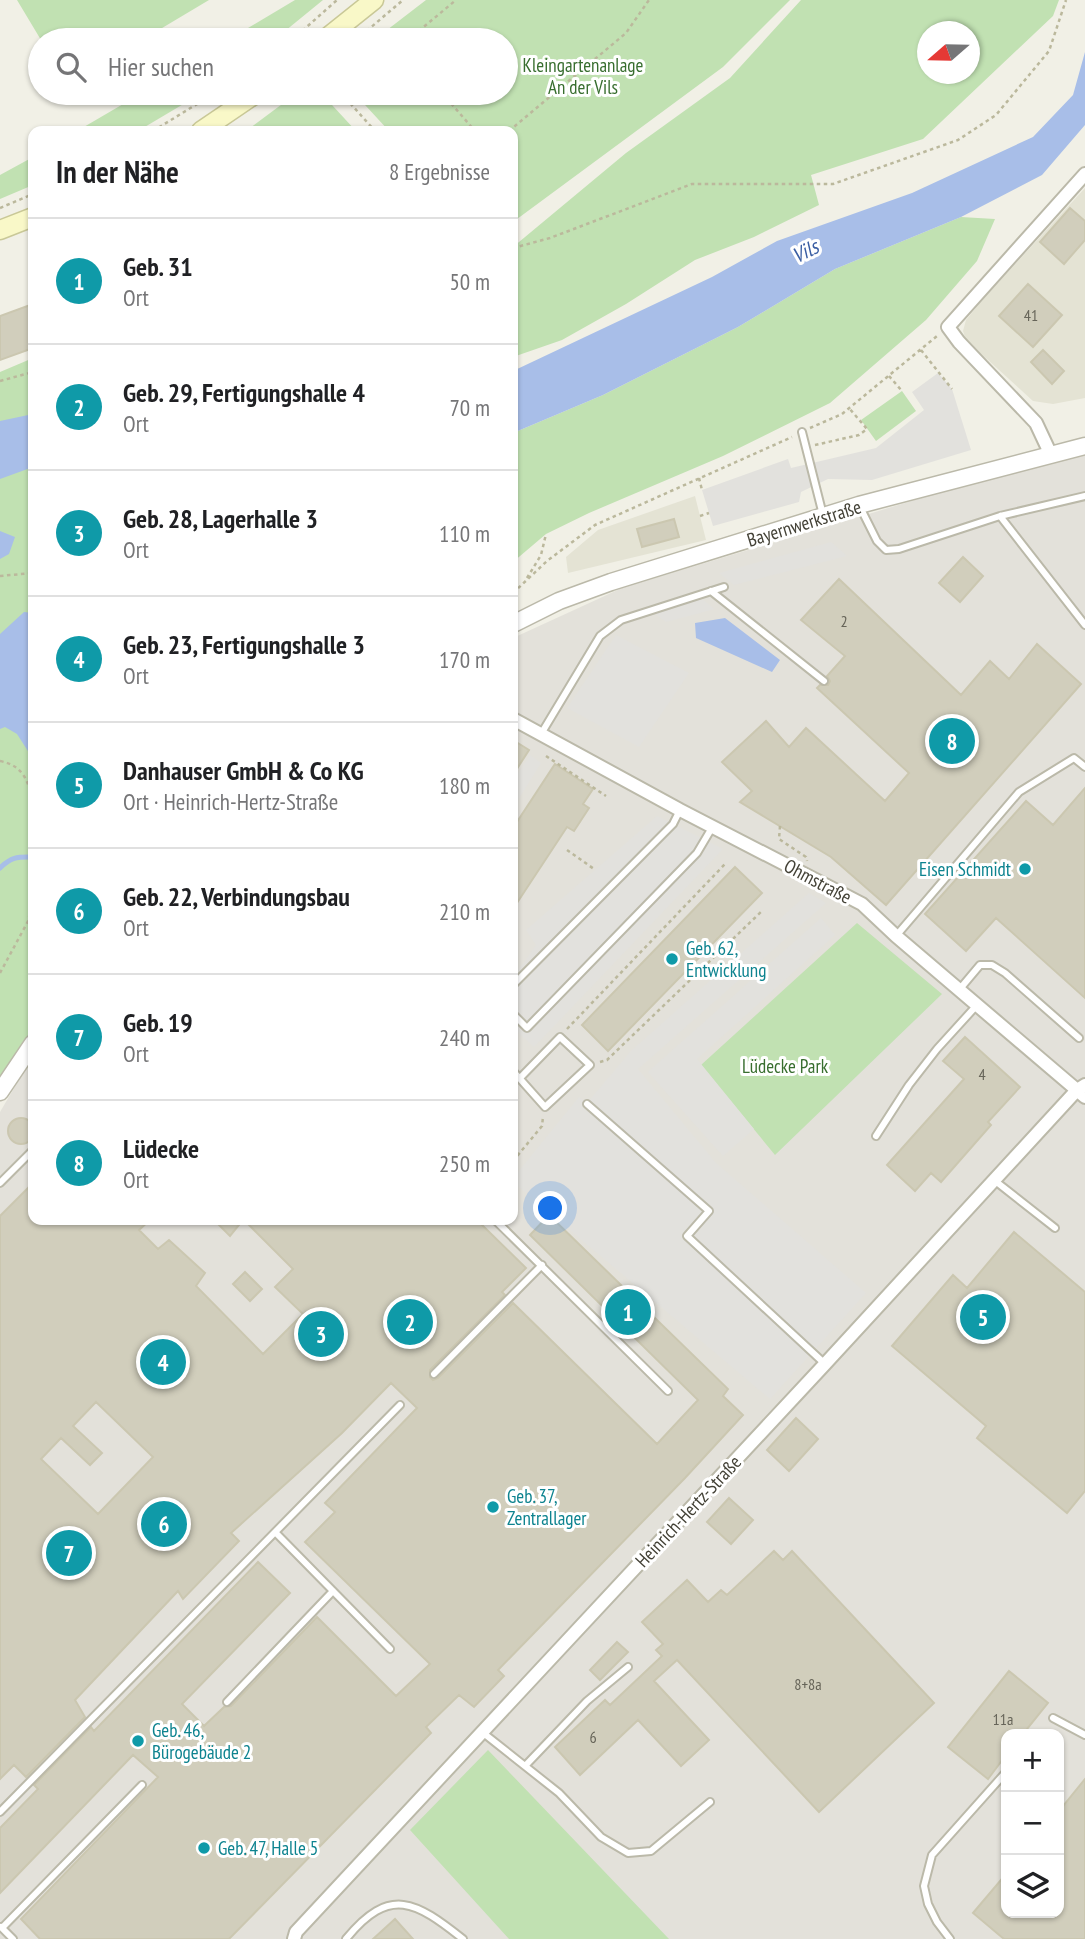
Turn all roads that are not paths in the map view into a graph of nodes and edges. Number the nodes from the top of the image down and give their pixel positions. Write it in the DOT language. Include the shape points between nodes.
graph roads {
  1 [pos="374,0"];
  2 [pos="339,28"];
  3 [pos="239,105"];
  4 [pos="208,126"];
  5 [pos="1085,174"];
  6 [pos="28,220"];
  7 [pos="0,230"];
  8 [pos="802,432"];
  9 [pos="1085,446"];
  10 [pos="1051,455"];
  11 [pos="1085,496"];
  12 [pos="859,505"];
  13 [pos="823,516"];
  14 [pos="1000,516"];
  15 [pos="724,587"];
  16 [pos="711,592"];
  17 [pos="559,601"];
  18 [pos="518,612"];
  19 [pos="518,622"];
  20 [pos="1085,625"];
  21 [pos="824,681"];
  22 [pos="518,722"];
  23 [pos="540,735"];
  24 [pos="1085,767"];
  25 [pos="680,810"];
  26 [pos="713,826"];
  27 [pos="896,936"];
  28 [pos="518,980"];
  29 [pos="959,990"];
  30 [pos="977,1005"];
  31 [pos="518,1019"];
  32 [pos="1079,1038"];
  33 [pos="28,1050"];
  34 [pos="520,1078"];
  35 [pos="1082,1091"];
  36 [pos="0,1092"];
  37 [pos="587,1104"];
  38 [pos="876,1136"];
  39 [pos="28,1155"];
  40 [pos="994,1180"];
  41 [pos="0,1183"];
  42 [pos="500,1225"];
  43 [pos="1055,1228"];
  44 [pos="542,1265"];
  45 [pos="825,1364"];
  46 [pos="434,1374"];
  47 [pos="668,1391"];
  48 [pos="400,1405"];
  49 [pos="276,1533"];
  50 [pos="333,1591"];
  51 [pos="390,1648"];
  52 [pos="628,1667"];
  53 [pos="227,1702"];
  54 [pos="1053,1718"];
  55 [pos="482,1732"];
  56 [pos="1085,1734"];
  57 [pos="525,1766"];
  58 [pos="1001,1778"];
  59 [pos="142,1785"];
  60 [pos="710,1802"];
  61 [pos="0,1812"];
  62 [pos="1,1927"];
  63 [pos="13,1939"];
  64 [pos="293,1939"];
  65 [pos="346,1939"];
  66 [pos="463,1939"];
  67 [pos="950,1939"];
  1 -- 2 [label="main road"];
  3 -- 4 [label="main road"];
  5 -- 10 [label="street" via="948,327 1036,423"];
  6 -- 7 [label="main road"];
  8 -- 13 [label="lane"];
  9 -- 10 [label="street, Bayernwerkstraße"];
  10 -- 12 [label="street, Bayernwerkstraße"];
  11 -- 14 [label="lane"];
  12 -- 13 [label="street, Bayernwerkstraße"];
  12 -- 14 [label="lane" via="886,550"];
  13 -- 17 [label="street, Bayernwerkstraße"];
  14 -- 20 [label="lane"];
  15 -- 16 [label="lane"];
  16 -- 21 [label="lane"];
  16 -- 23 [label="lane" via="621,620 600,636"];
  17 -- 18 [label="street, Bayernwerkstraße"];
  17 -- 19 [label="street, Bayernwerkstraße"];
  22 -- 23 [label="street, Ohmstraße"];
  23 -- 25 [label="street, Ohmstraße"];
  24 -- 27 [label="lane" via="1074,758 1019,792"];
  25 -- 26 [label="street, Ohmstraße"];
  25 -- 28 [label="lane" via="673,824"];
  26 -- 27 [label="street, Ohmstraße" via="862,904"];
  26 -- 31 [label="lane" via="697,853 527,1028"];
  27 -- 29 [label="street, Ohmstraße"];
  29 -- 30 [label="street, Ohmstraße"];
  29 -- 32 [label="lane" via="980,965 992,965"];
  30 -- 35 [label="street, Ohmstraße"];
  30 -- 38 [label="lane" via="936,1049"];
  33 -- 36 [label="street"];
  34 -- 34 [label="lane" via="560,1037 590,1065 545,1107"];
  35 -- 40 [label="street, Heinrich-Hertz-Straße"];
  37 -- 45 [label="lane" via="709,1211 687,1236"];
  39 -- 41 [label="lane"];
  40 -- 43 [label="lane"];
  40 -- 45 [label="street, Heinrich-Hertz-Straße"];
  42 -- 44 [label="lane"];
  44 -- 46 [label="lane"];
  44 -- 47 [label="lane"];
  45 -- 55 [label="street, Heinrich-Hertz-Straße"];
  48 -- 49 [label="lane"];
  49 -- 50 [label="lane"];
  49 -- 61 [label="lane"];
  50 -- 51 [label="lane"];
  50 -- 53 [label="lane"];
  52 -- 57 [label="lane" via="587,1701"];
  54 -- 56 [label="lane"];
  55 -- 57 [label="lane"];
  55 -- 64 [label="street, Heinrich-Hertz-Straße"];
  57 -- 60 [label="lane" via="559,1793 601,1838 628,1853 651,1851"];
  58 -- 67 [label="lane" via="932,1855 924,1886 928,1904"];
  59 -- 62 [label="lane"];
  62 -- 63 [label="lane"];
  65 -- 66 [label="lane" via="382,1907 407,1904 432,1915"];
}
